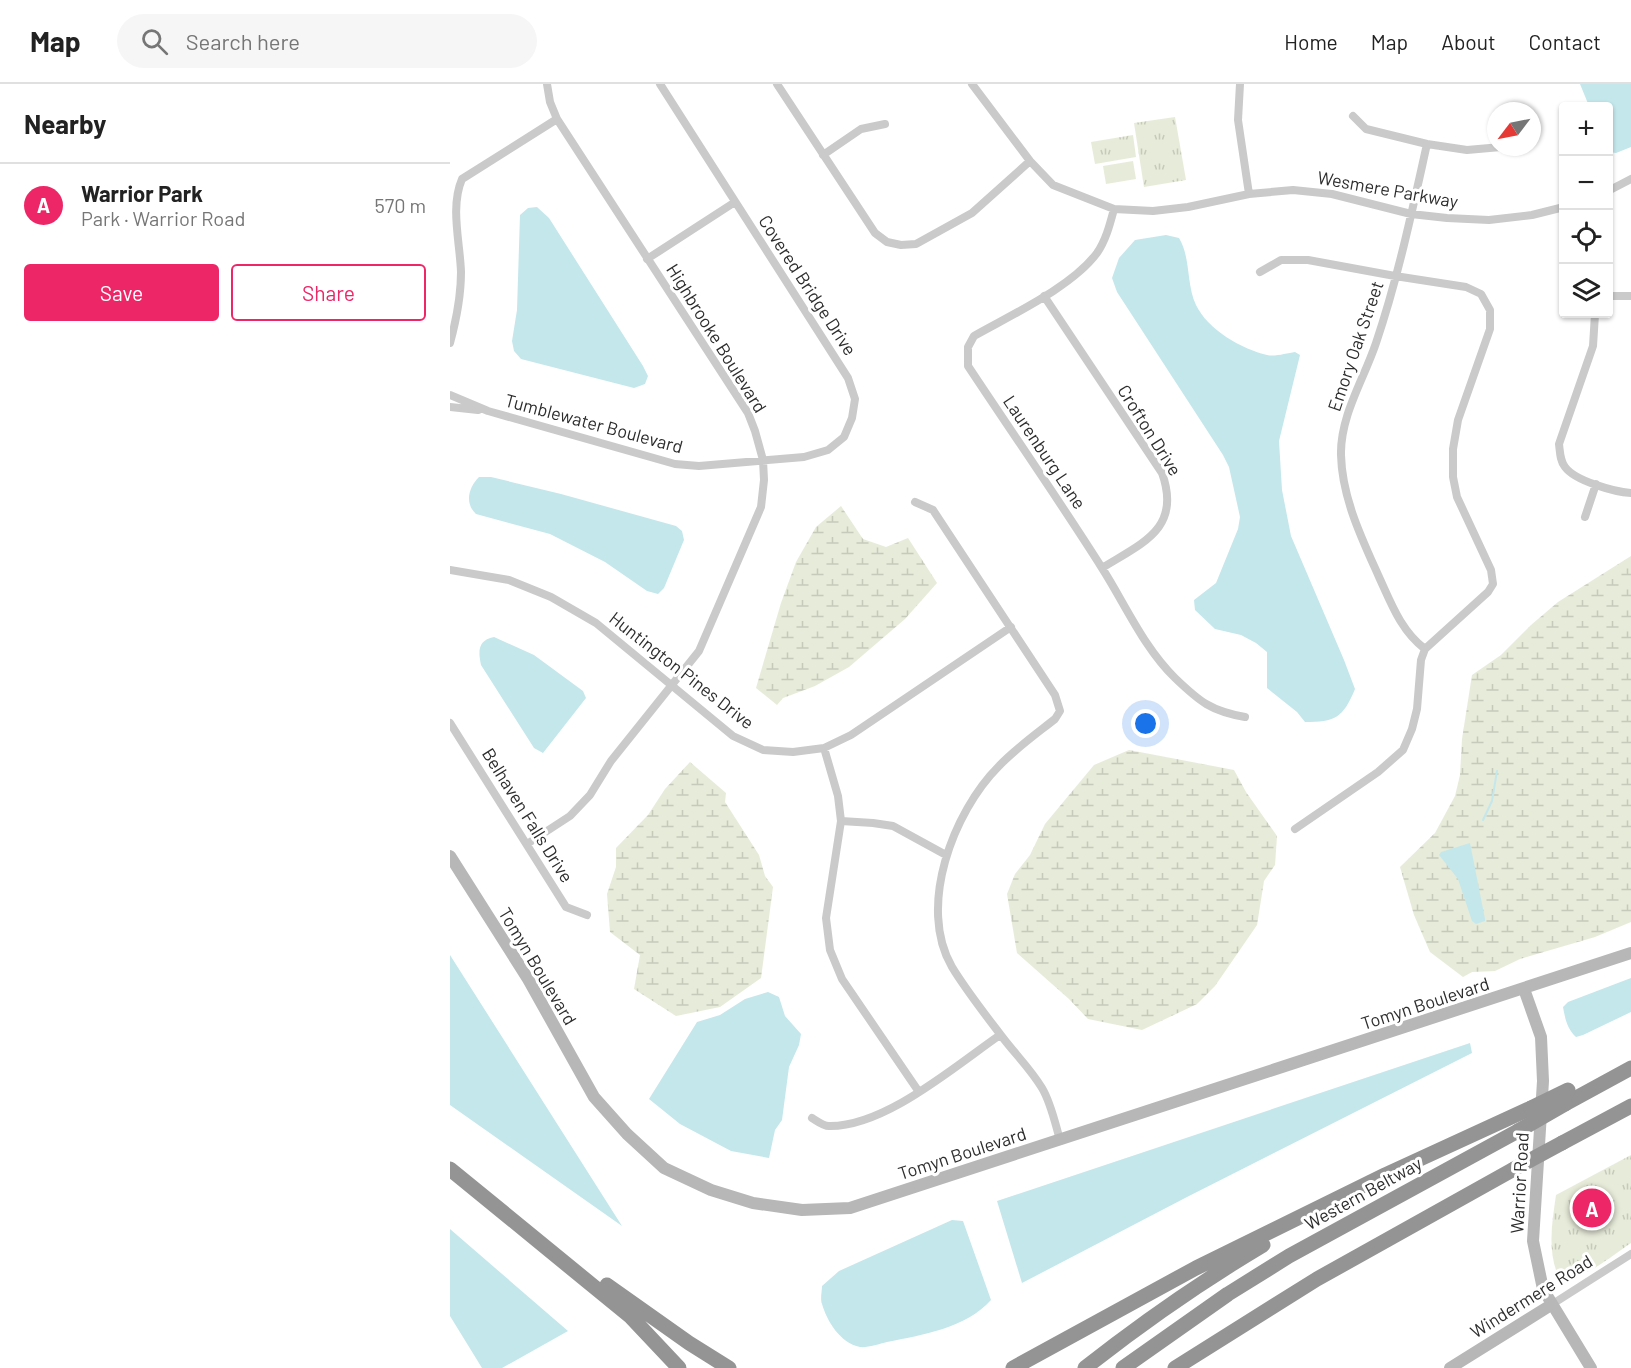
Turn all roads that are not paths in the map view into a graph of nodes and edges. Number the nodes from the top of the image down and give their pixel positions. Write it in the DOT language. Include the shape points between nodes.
graph roads {
  1 [pos="547,84"];
  2 [pos="660,84"];
  3 [pos="777,84"];
  4 [pos="972,84"];
  5 [pos="1240,84"];
  6 [pos="1353,116"];
  7 [pos="557,119"];
  8 [pos="885,124"];
  9 [pos="1427,144"];
  10 [pos="1487,148"];
  11 [pos="823,155"];
  12 [pos="1030,162"];
  13 [pos="1631,179"];
  14 [pos="1613,188"];
  15 [pos="1249,194"];
  16 [pos="735,202"];
  17 [pos="1559,208"];
  18 [pos="1114,209"];
  19 [pos="1411,214"];
  20 [pos="648,259"];
  21 [pos="1260,272"];
  22 [pos="1395,276"];
  23 [pos="1044,296"];
  24 [pos="1613,296"];
  25 [pos="1631,296"];
  26 [pos="1594,318"];
  27 [pos="450,343"];
  28 [pos="450,395"];
  29 [pos="450,406"];
  30 [pos="488,411"];
  31 [pos="763,460"];
  32 [pos="1596,484"];
  33 [pos="1631,493"];
  34 [pos="915,502"];
  35 [pos="1584,517"];
  36 [pos="1102,568"];
  37 [pos="450,570"];
  38 [pos="1011,627"];
  39 [pos="1425,649"];
  40 [pos="672,687"];
  41 [pos="1245,717"];
  42 [pos="450,723"];
  43 [pos="824,748"];
  44 [pos="842,821"];
  45 [pos="1294,829"];
  46 [pos="527,844"];
  47 [pos="946,855"];
  48 [pos="450,856"];
  49 [pos="587,915"];
  50 [pos="1631,953"];
  51 [pos="1524,989"];
  52 [pos="1000,1035"];
  53 [pos="1631,1061"];
  54 [pos="1631,1068"];
  55 [pos="918,1092"];
  56 [pos="1566,1097"];
  57 [pos="1631,1106"];
  58 [pos="812,1118"];
  59 [pos="1060,1140"];
  60 [pos="450,1170"];
  61 [pos="1386,1175"];
  62 [pos="1631,1254"];
  63 [pos="1551,1305"];
  64 [pos="637,1314"];
  65 [pos="1258,1315"];
  66 [pos="679,1368"];
  67 [pos="729,1368"];
  68 [pos="1013,1368"];
  69 [pos="1085,1368"];
  70 [pos="1123,1368"];
  71 [pos="1175,1368"];
  72 [pos="1194,1368"];
  73 [pos="1450,1368"];
  74 [pos="1591,1368"];
  1 -- 7 [label="street, Highbrooke Boulevard"];
  2 -- 16 [label="street, Covered Bridge Drive"];
  3 -- 11 [label="street"];
  4 -- 12 [label="street, Wesmere Parkway"];
  5 -- 15 [label="street" via="1238,120"];
  6 -- 9 [label="street" via="1366,129"];
  7 -- 20 [label="street, Highbrooke Boulevard"];
  7 -- 27 [label="street" via="462,179 456,204 461,275"];
  8 -- 11 [label="street" via="861,129"];
  9 -- 10 [label="street" via="1467,150"];
  9 -- 19 [label="street, Emory Oak Street"];
  11 -- 12 [label="street" via="875,233 901,246 916,244 972,213"];
  12 -- 18 [label="street, Wesmere Parkway" via="1053,184"];
  13 -- 14 [label="street"];
  15 -- 18 [label="street, Wesmere Parkway" via="1153,211"];
  15 -- 19 [label="street, Wesmere Parkway" via="1293,190 1332,194"];
  16 -- 20 [label="street"];
  16 -- 31 [label="street, Covered Bridge Drive" via="848,378 855,399 844,437 828,450 804,457"];
  17 -- 19 [label="street, Wesmere Parkway" via="1489,220"];
  18 -- 23 [label="street, Laurenburg Lane" via="1099,250 1086,266"];
  19 -- 22 [label="street, Emory Oak Street"];
  20 -- 31 [label="street, Highbrooke Boulevard" via="748,413"];
  21 -- 22 [label="street" via="1281,260 1308,260"];
  22 -- 39 [label="street, Emory Oak Street" via="1376,344 1347,414 1341,455 1358,529 1404,629"];
  22 -- 39 [label="street" via="1466,286 1481,294 1490,310 1490,328 1458,420 1453,477 1457,498 1491,570 1493,584"];
  23 -- 36 [label="street, Crofton Drive" via="1162,473 1168,490 1159,528"];
  23 -- 36 [label="street, Laurenburg Lane" via="974,336 968,347 968,366"];
  24 -- 25 [label="street"];
  26 -- 32 [label="street" via="1593,346 1559,444 1565,467 1575,477"];
  28 -- 30 [label="street, Tumblewater Boulevard"];
  29 -- 30 [label="street, Tumblewater Boulevard"];
  30 -- 31 [label="street, Tumblewater Boulevard" via="675,464 699,466"];
  31 -- 40 [label="street, Highbrooke Boulevard" via="761,507 699,651"];
  32 -- 33 [label="street"];
  32 -- 35 [label="street"];
  34 -- 38 [label="street" via="933,510"];
  36 -- 41 [label="street, Laurenburg Lane" via="1173,676 1199,700 1221,713"];
  37 -- 40 [label="street, Huntington Pines Drive" via="509,580 551,597 596,623"];
  38 -- 43 [label="street, Huntington Pines Drive" via="851,735"];
  38 -- 47 [label="street" via="1055,695 1060,711 998,766 970,803"];
  39 -- 45 [label="street" via="1417,709 1403,750 1378,772"];
  40 -- 43 [label="street, Huntington Pines Drive" via="733,736 763,750"];
  40 -- 46 [label="street, Highbrooke Boulevard" via="611,761 590,795 570,816"];
  42 -- 46 [label="street, Belhaven Falls Drive"];
  43 -- 44 [label="street"];
  44 -- 47 [label="street" via="892,826"];
  44 -- 55 [label="street" via="826,918 831,950 842,979"];
  46 -- 49 [label="street, Belhaven Falls Drive" via="566,907"];
  47 -- 52 [label="street" via="938,905 941,938 952,966"];
  48 -- 59 [label="street, Tomyn Boulevard" via="528,979 594,1097 664,1168 711,1190 753,1203 802,1210 850,1208"];
  50 -- 51 [label="street, Tomyn Boulevard"];
  51 -- 59 [label="street, Tomyn Boulevard"];
  51 -- 63 [label="street, Warrior Road" via="1541,1037 1543,1081 1533,1241 1543,1289"];
  52 -- 55 [label="street"];
  52 -- 59 [label="street" via="1043,1089"];
  53 -- 56 [label="highway"];
  54 -- 56 [label="highway, Western Beltway"];
  55 -- 58 [label="street" via="891,1109 855,1122 826,1126"];
  56 -- 61 [label="highway, bridge" via="1531,1108"];
  56 -- 70 [label="highway, Western Beltway, bridge" via="1518,1131 1289,1256 1227,1294"];
  57 -- 65 [label="highway, bridge"];
  60 -- 64 [label="highway"];
  61 -- 68 [label="highway" via="1196,1268"];
  61 -- 69 [label="highway" via="1205,1279"];
  62 -- 63 [label="street, Windermere Road"];
  63 -- 73 [label="street, Windermere Road"];
  63 -- 74 [label="street, Warrior Road"];
  64 -- 66 [label="highway"];
  64 -- 67 [label="highway"];
  65 -- 71 [label="highway"];
  65 -- 72 [label="highway"];
}
